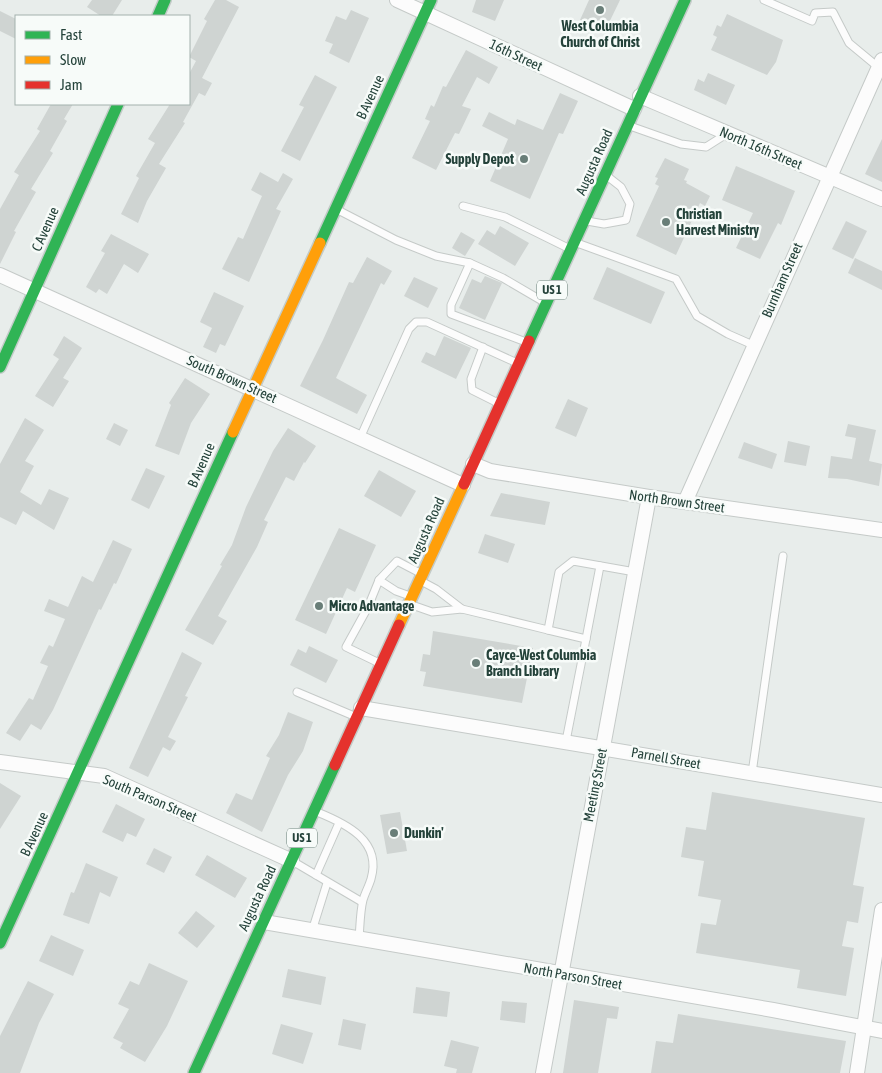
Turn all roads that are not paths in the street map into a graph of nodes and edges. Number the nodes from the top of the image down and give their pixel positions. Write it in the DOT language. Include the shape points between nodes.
graph roads {
  1 [pos="165,0"];
  2 [pos="397,0"];
  3 [pos="431,0"];
  4 [pos="685,0"];
  5 [pos="764,0"];
  6 [pos="425,13"];
  7 [pos="158,15"];
  8 [pos="880,64"];
  9 [pos="640,96"];
  10 [pos="118,105"];
  11 [pos="634,109"];
  12 [pos="627,125"];
  13 [pos="728,134"];
  14 [pos="605,174"];
  15 [pos="829,176"];
  16 [pos="882,199"];
  17 [pos="464,206"];
  18 [pos="335,208"];
  19 [pos="584,220"];
  20 [pos="573,246"];
  21 [pos="470,263"];
  22 [pos="0,275"];
  23 [pos="34,290"];
  24 [pos="546,304"];
  25 [pos="529,343"];
  26 [pos="754,345"];
  27 [pos="483,346"];
  28 [pos="519,364"];
  29 [pos="0,367"];
  30 [pos="253,388"];
  31 [pos="501,404"];
  32 [pos="360,438"];
  33 [pos="473,464"];
  34 [pos="463,484"];
  35 [pos="649,497"];
  36 [pos="685,502"];
  37 [pos="882,530"];
  38 [pos="783,556"];
  39 [pos="600,566"];
  40 [pos="635,572"];
  41 [pos="421,578"];
  42 [pos="379,580"];
  43 [pos="411,600"];
  44 [pos="462,609"];
  45 [pos="548,630"];
  46 [pos="586,639"];
  47 [pos="382,664"];
  48 [pos="297,692"];
  49 [pos="359,713"];
  50 [pos="566,741"];
  51 [pos="602,747"];
  52 [pos="0,762"];
  53 [pos="78,772"];
  54 [pos="752,773"];
  55 [pos="882,795"];
  56 [pos="314,811"];
  57 [pos="339,822"];
  58 [pos="292,861"];
  59 [pos="316,874"];
  60 [pos="328,883"];
  61 [pos="362,902"];
  62 [pos="882,910"];
  63 [pos="264,922"];
  64 [pos="312,931"];
  65 [pos="359,939"];
  66 [pos="0,943"];
  67 [pos="560,974"];
  68 [pos="864,1027"];
  69 [pos="882,1030"];
  70 [pos="194,1073"];
  71 [pos="543,1073"];
  72 [pos="857,1073"];
  1 -- 7 [label="street"];
  2 -- 6 [label="street, 16th Street"];
  3 -- 6 [label="street, B Avenue"];
  4 -- 9 [label="street, Augusta Road / US 1"];
  5 -- 8 [label="lane" via="812,21 815,13 833,12 849,43"];
  6 -- 11 [label="street, 16th Street"];
  6 -- 18 [label="street, B Avenue"];
  8 -- 15 [label="street, Burnham Street"];
  9 -- 11 [label="street, Augusta Road / US 1"];
  9 -- 13 [label="street, North 16th Street"];
  10 -- 23 [label="street, C Avenue"];
  11 -- 12 [label="street, Augusta Road / US 1"];
  12 -- 13 [label="lane" via="681,144 706,147"];
  12 -- 14 [label="street, Augusta Road / US 1"];
  13 -- 15 [label="street, North 16th Street"];
  14 -- 19 [label="street, Augusta Road / US 1"];
  14 -- 19 [label="lane" via="621,187 630,204 626,220 604,224"];
  15 -- 16 [label="street, North 16th Street"];
  15 -- 26 [label="street, Burnham Street"];
  17 -- 20 [label="lane" via="505,217"];
  18 -- 21 [label="lane" via="412,247"];
  18 -- 30 [label="street, B Avenue"];
  19 -- 20 [label="street, Augusta Road / US 1"];
  20 -- 24 [label="street, Augusta Road / US 1"];
  20 -- 26 [label="lane" via="676,279 697,316"];
  21 -- 24 [label="lane"];
  21 -- 25 [label="lane" via="450,305 451,314"];
  22 -- 23 [label="street, South Brown Street"];
  23 -- 29 [label="street, C Avenue"];
  23 -- 30 [label="street, South Brown Street"];
  24 -- 25 [label="street, Augusta Road / US 1"];
  25 -- 28 [label="street, Augusta Road / US 1"];
  26 -- 36 [label="street, Burnham Street"];
  27 -- 28 [label="lane"];
  27 -- 31 [label="lane" via="470,379 472,390"];
  27 -- 32 [label="lane" via="427,322 416,322 409,329"];
  28 -- 31 [label="street, Augusta Road / US 1"];
  30 -- 32 [label="street, South Brown Street"];
  30 -- 53 [label="street, B Avenue"];
  31 -- 33 [label="street, Augusta Road / US 1"];
  32 -- 34 [label="street, South Brown Street"];
  33 -- 34 [label="street, Augusta Road / US 1"];
  33 -- 35 [label="street, North Brown Street" via="490,472"];
  34 -- 41 [label="street, Augusta Road / US 1"];
  35 -- 36 [label="street, North Brown Street"];
  35 -- 40 [label="street, Meeting Street"];
  36 -- 37 [label="street, North Brown Street"];
  38 -- 54 [label="lane"];
  39 -- 40 [label="lane"];
  39 -- 45 [label="lane" via="573,561 559,572"];
  39 -- 46 [label="lane"];
  40 -- 51 [label="street, Meeting Street"];
  41 -- 42 [label="lane" via="397,560"];
  41 -- 43 [label="street, Augusta Road / US 1"];
  41 -- 44 [label="lane"];
  42 -- 43 [label="lane"];
  42 -- 47 [label="lane" via="346,647"];
  43 -- 44 [label="lane" via="432,612"];
  43 -- 47 [label="street, Augusta Road / US 1"];
  44 -- 45 [label="lane"];
  45 -- 46 [label="lane"];
  46 -- 50 [label="lane"];
  47 -- 49 [label="street, Augusta Road / US 1"];
  48 -- 49 [label="lane"];
  49 -- 50 [label="street, Parnell Street"];
  49 -- 56 [label="street, Augusta Road / US 1"];
  50 -- 51 [label="street, Parnell Street"];
  51 -- 54 [label="street, Parnell Street"];
  51 -- 67 [label="street, Meeting Street"];
  52 -- 53 [label="street, South Parson Street"];
  53 -- 58 [label="street, South Parson Street" via="104,776"];
  53 -- 66 [label="street, B Avenue"];
  54 -- 55 [label="street, Parnell Street"];
  56 -- 57 [label="lane"];
  56 -- 58 [label="street, Augusta Road / US 1"];
  57 -- 59 [label="lane"];
  57 -- 61 [label="lane" via="367,840 373,857 372,877"];
  58 -- 59 [label="lane"];
  58 -- 63 [label="street, Augusta Road / US 1"];
  59 -- 60 [label="lane"];
  60 -- 61 [label="lane"];
  60 -- 64 [label="lane"];
  61 -- 65 [label="lane"];
  62 -- 68 [label="street"];
  63 -- 64 [label="street, North Parson Street"];
  63 -- 70 [label="street, Augusta Road / US 1"];
  64 -- 65 [label="street, North Parson Street"];
  65 -- 67 [label="street, North Parson Street"];
  67 -- 68 [label="street, North Parson Street"];
  67 -- 71 [label="street, Meeting Street"];
  68 -- 69 [label="street, North Parson Street"];
  68 -- 72 [label="street"];
}
